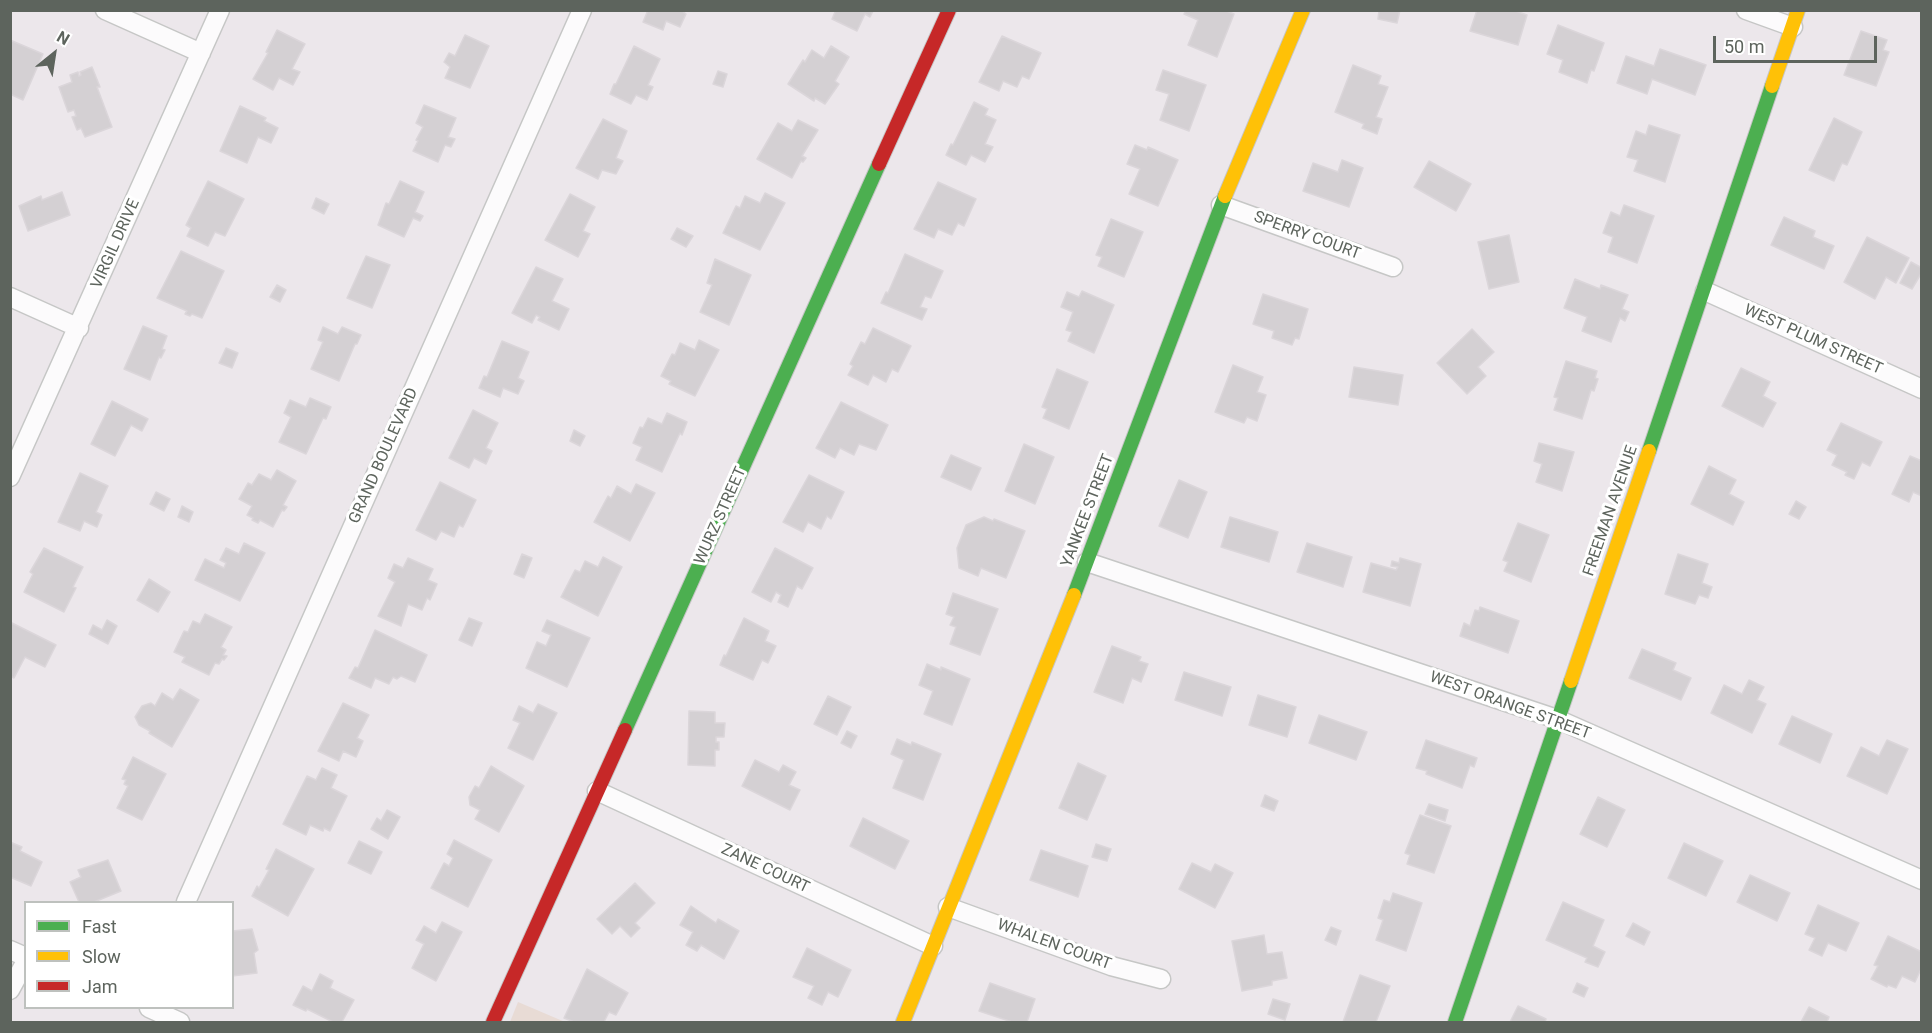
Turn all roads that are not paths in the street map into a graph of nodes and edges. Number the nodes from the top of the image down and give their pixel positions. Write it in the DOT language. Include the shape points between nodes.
graph roads {
  1 [pos="105,10"];
  2 [pos="220,10"];
  3 [pos="582,10"];
  4 [pos="949,10"];
  5 [pos="1303,10"];
  6 [pos="1746,10"];
  7 [pos="1796,19"];
  8 [pos="201,53"];
  9 [pos="1221,205"];
  10 [pos="1393,267"];
  11 [pos="1705,291"];
  12 [pos="10,297"];
  13 [pos="79,328"];
  14 [pos="1922,389"];
  15 [pos="10,477"];
  16 [pos="1087,562"];
  17 [pos="1557,719"];
  18 [pos="597,791"];
  19 [pos="1922,880"];
  20 [pos="187,901"];
  21 [pos="948,907"];
  22 [pos="933,946"];
  23 [pos="10,950"];
  24 [pos="24,958"];
  25 [pos="24,963"];
  26 [pos="1161,979"];
  27 [pos="10,990"];
  28 [pos="151,1009"];
  29 [pos="180,1023"];
  30 [pos="493,1023"];
  31 [pos="903,1023"];
  32 [pos="1455,1023"];
  1 -- 8 [label="street"];
  2 -- 8 [label="street, VIRGIL DRIVE"];
  3 -- 20 [label="street, GRAND BOULEVARD"];
  4 -- 18 [label="street, WURZ STREET"];
  5 -- 9 [label="street, YANKEE STREET"];
  6 -- 7 [label="street"];
  7 -- 11 [label="street, FREEMAN AVENUE"];
  8 -- 13 [label="street, VIRGIL DRIVE"];
  9 -- 10 [label="street, SPERRY COURT"];
  9 -- 16 [label="street, YANKEE STREET"];
  11 -- 14 [label="street, WEST PLUM STREET"];
  11 -- 17 [label="street, FREEMAN AVENUE"];
  12 -- 13 [label="street"];
  13 -- 15 [label="street, VIRGIL DRIVE"];
  16 -- 17 [label="street, WEST ORANGE STREET"];
  16 -- 21 [label="street, YANKEE STREET"];
  17 -- 19 [label="street, WEST ORANGE STREET"];
  17 -- 32 [label="street, FREEMAN AVENUE"];
  18 -- 22 [label="street, ZANE COURT"];
  18 -- 30 [label="street, WURZ STREET"];
  21 -- 22 [label="street, YANKEE STREET"];
  21 -- 26 [label="street, WHALEN COURT" via="1111,966"];
  22 -- 31 [label="street, YANKEE STREET"];
  23 -- 24 [label="street"];
  25 -- 27 [label="street"];
  28 -- 29 [label="street"];
}
